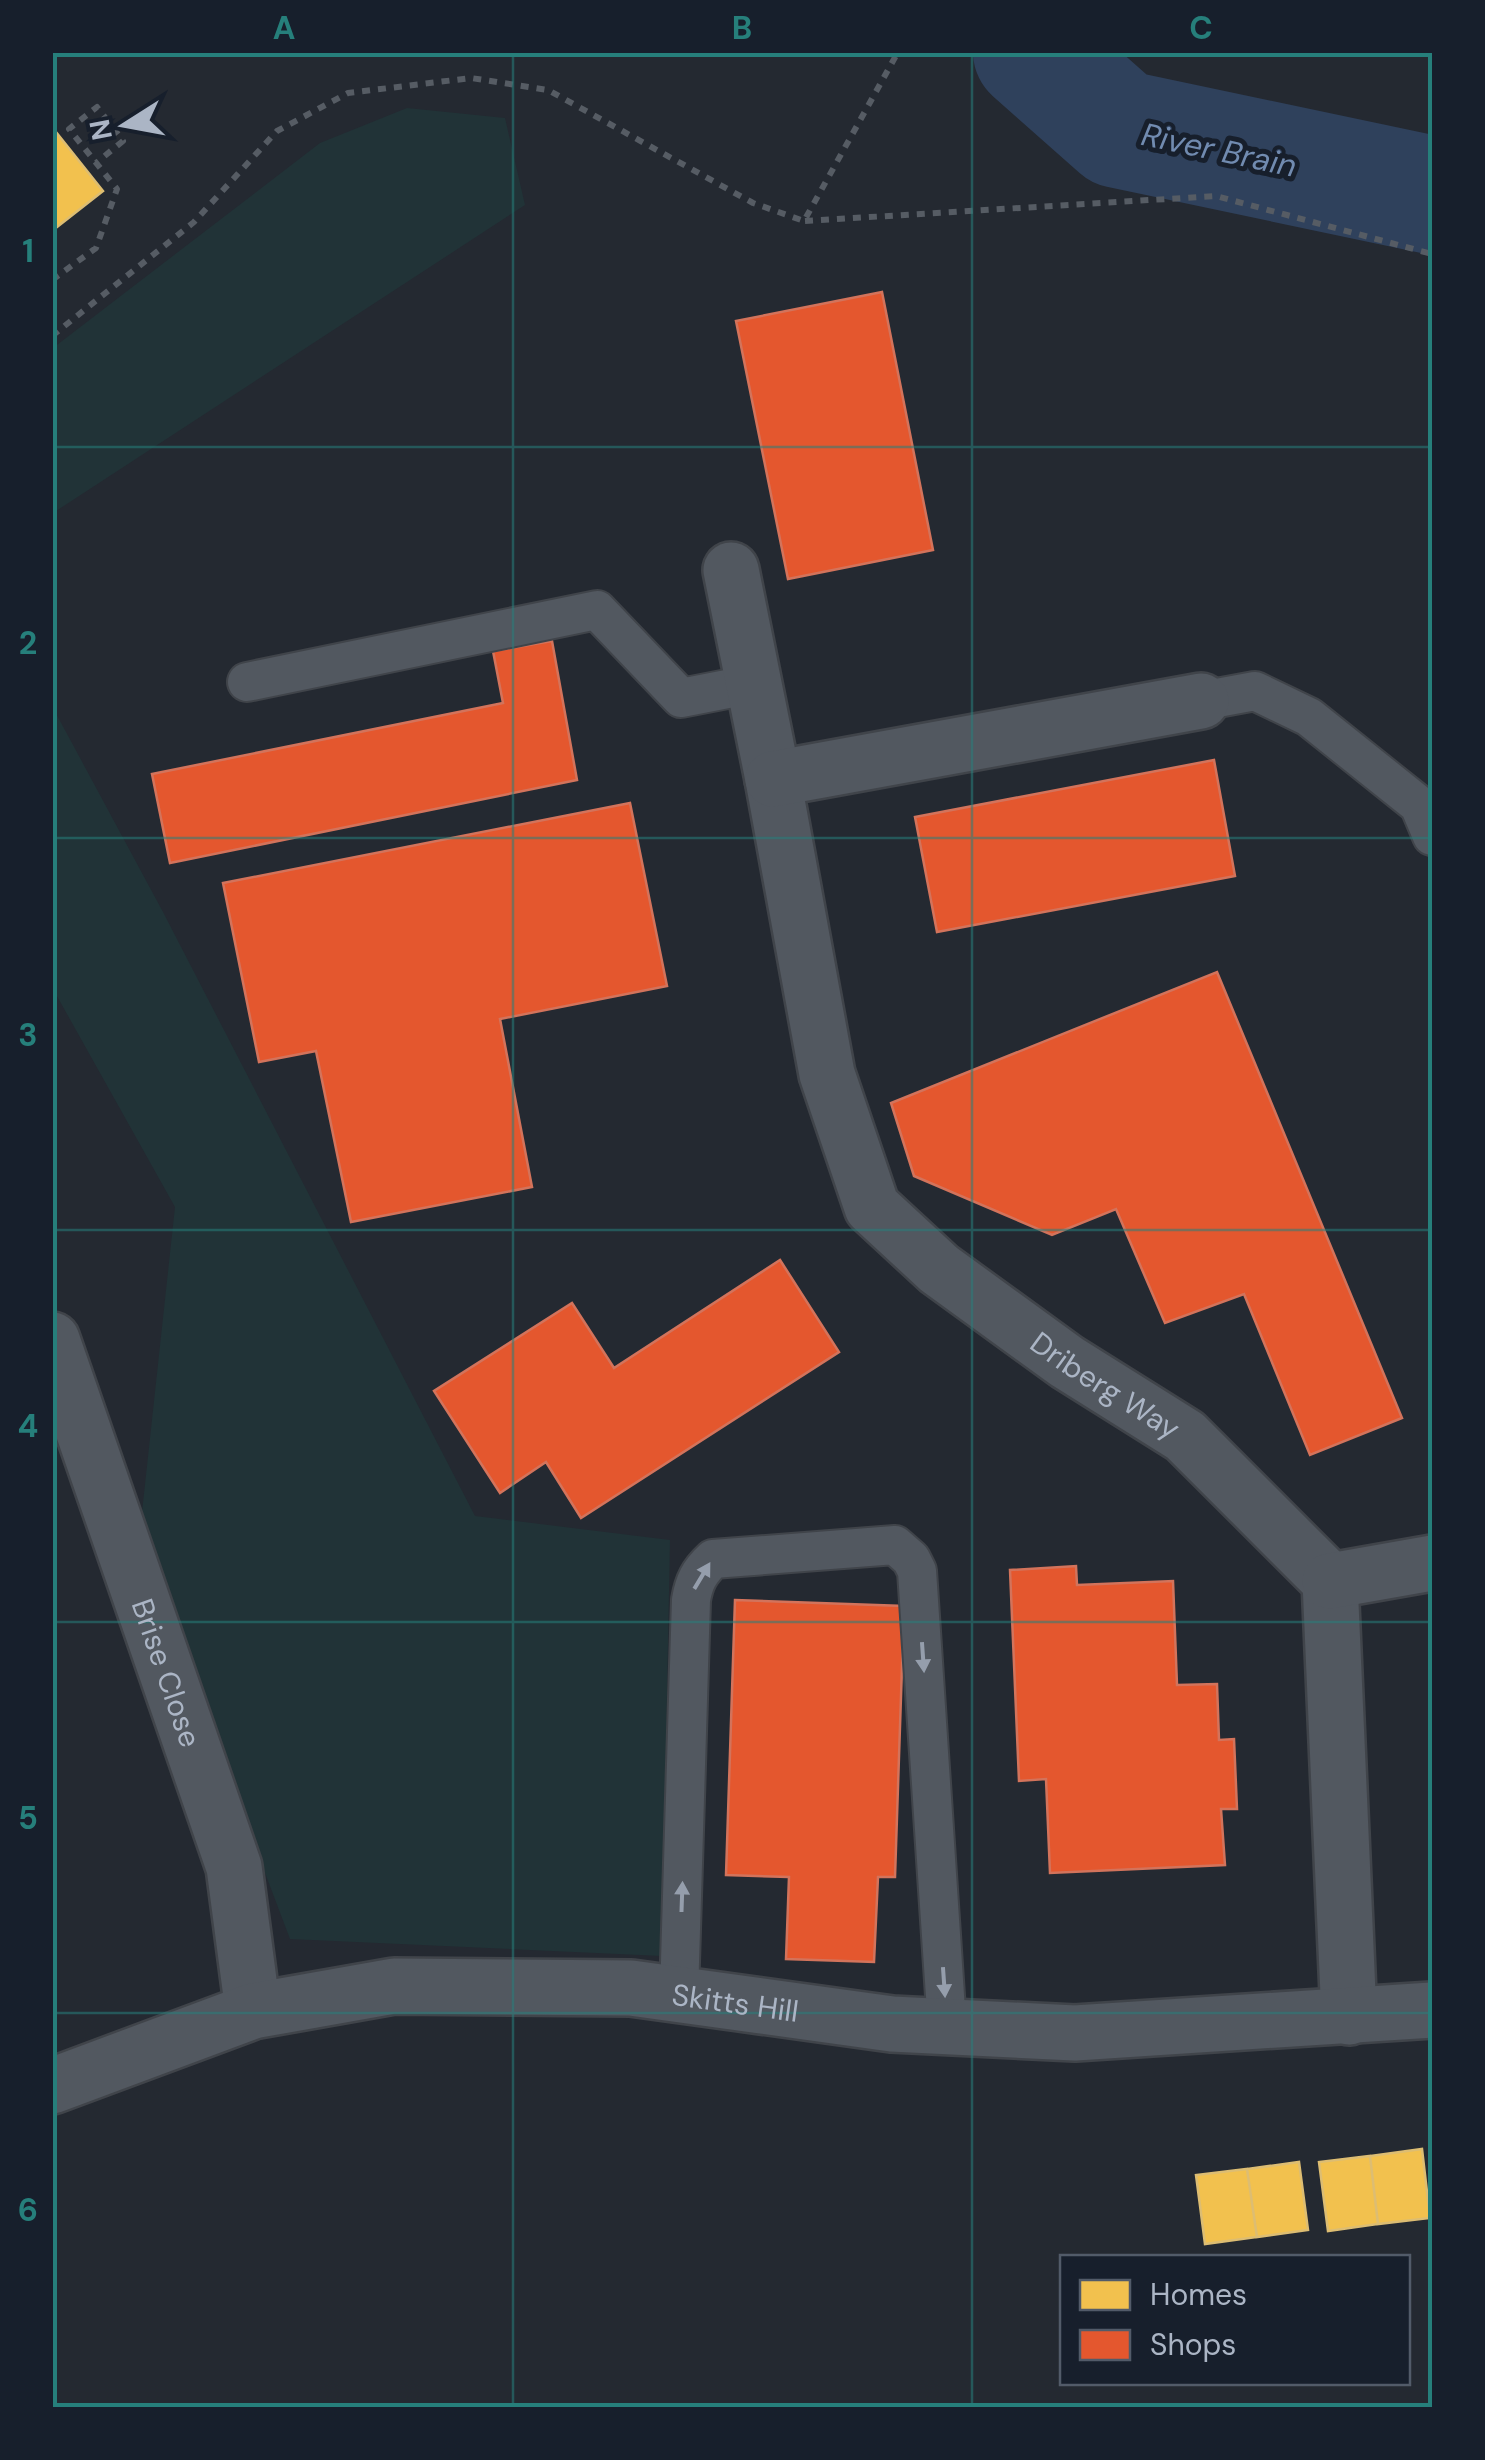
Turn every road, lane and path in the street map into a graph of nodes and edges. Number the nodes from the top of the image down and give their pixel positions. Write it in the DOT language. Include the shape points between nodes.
graph roads {
  1 [pos="898,52"];
  2 [pos="96,162"];
  3 [pos="804,221"];
  4 [pos="1432,254"];
  5 [pos="52,280"];
  6 [pos="52,336"];
  7 [pos="731,570"];
  8 [pos="247,682"];
  9 [pos="754,684"];
  10 [pos="1201,701"];
  11 [pos="773,779"];
  12 [pos="1432,836"];
  13 [pos="52,1340"];
  14 [pos="1432,1563"];
  15 [pos="1330,1581"];
  16 [pos="679,1995"];
  17 [pos="1432,2010"];
  18 [pos="252,2011"];
  19 [pos="1349,2017"];
  20 [pos="947,2026"];
  21 [pos="52,2086"];
  1 -- 3 [label="path"];
  2 -- 2 [label="path" via="69,128 97,107 123,142"];
  2 -- 5 [label="path" via="117,189 96,248"];
  3 -- 4 [label="path" via="1216,196"];
  3 -- 6 [label="path" via="753,204 548,90 470,78 348,93 277,131 194,222"];
  7 -- 9 [label="street, Driberg Way"];
  8 -- 9 [label="lane" via="597,610 681,698"];
  9 -- 11 [label="street, Driberg Way"];
  10 -- 11 [label="street"];
  10 -- 12 [label="lane" via="1256,691 1309,717 1420,805"];
  11 -- 15 [label="street, Driberg Way" via="827,1074 872,1207 1003,1316 1186,1436"];
  13 -- 18 [label="street, Brise Close" via="234,1867"];
  14 -- 15 [label="street"];
  15 -- 19 [label="street"];
  16 -- 18 [label="street, Skitts Hill" via="631,1988 394,1986"];
  16 -- 20 [label="street, Skitts Hill"];
  16 -- 20 [label="lane, one-way" via="694,1582 713,1559 895,1545 917,1571"];
  17 -- 19 [label="street, Skitts Hill"];
  18 -- 21 [label="street, Skitts Hill"];
  19 -- 20 [label="street, Skitts Hill" via="1076,2033"];
}
